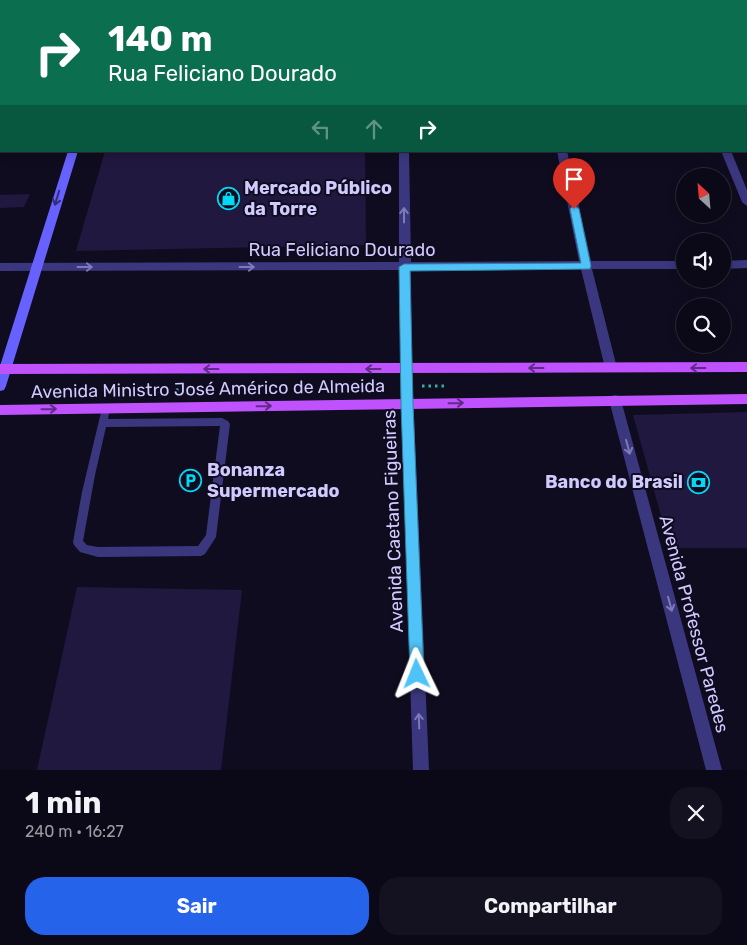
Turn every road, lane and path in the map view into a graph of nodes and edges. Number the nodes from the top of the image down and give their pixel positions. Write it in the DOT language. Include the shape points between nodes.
graph roads {
  1 [pos="73,152"];
  2 [pos="404,152"];
  3 [pos="562,152"];
  4 [pos="726,152"];
  5 [pos="747,202"];
  6 [pos="747,264"];
  7 [pos="676,265"];
  8 [pos="731,265"];
  9 [pos="586,266"];
  10 [pos="0,267"];
  11 [pos="36,267"];
  12 [pos="404,267"];
  13 [pos="747,367"];
  14 [pos="610,368"];
  15 [pos="3,369"];
  16 [pos="406,369"];
  17 [pos="0,386"];
  18 [pos="747,399"];
  19 [pos="615,400"];
  20 [pos="407,404"];
  21 [pos="106,408"];
  22 [pos="0,410"];
  23 [pos="102,423"];
  24 [pos="421,770"];
  25 [pos="714,770"];
  1 -- 11 [label="main road, one-way"];
  12 -- 2 [label="street, Avenida Caetano Figueiras, one-way"];
  3 -- 9 [label="street"];
  4 -- 5 [label="street"];
  6 -- 8 [label="street"];
  7 -- 9 [label="street, Rua Feliciano Dourado"];
  9 -- 12 [label="street, Rua Feliciano Dourado"];
  9 -- 14 [label="street"];
  10 -- 11 [label="street, Rua Feliciano Dourado"];
  11 -- 12 [label="street, Rua Feliciano Dourado, one-way"];
  11 -- 15 [label="main road"];
  12 -- 16 [label="street, Avenida Caetano Figueiras"];
  13 -- 14 [label="main road, Avenida Ministro José Américo de Almeida, one-way"];
  14 -- 16 [label="main road, Avenida Ministro José Américo de Almeida, one-way"];
  16 -- 15 [label="main road, Avenida Ministro José Américo de Almeida, one-way"];
  15 -- 17 [label="main road"];
  16 -- 20 [label="street, Avenida Caetano Figueiras"];
  18 -- 19 [label="main road, Avenida Ministro José Américo de Almeida"];
  20 -- 19 [label="main road, Avenida Ministro José Américo de Almeida, one-way"];
  19 -- 25 [label="street, Avenida Professor Paredes, one-way"];
  21 -- 20 [label="main road, Avenida Ministro José Américo de Almeida, one-way"];
  24 -- 20 [label="street, Avenida Caetano Figueiras, one-way"];
  22 -- 21 [label="main road, Avenida Ministro José Américo de Almeida, one-way"];
  21 -- 23 [label="lane"];
  23 -- 23 [label="lane" via="86,489 78,542 84,549 98,552 202,551 211,537 225,424"];
}
